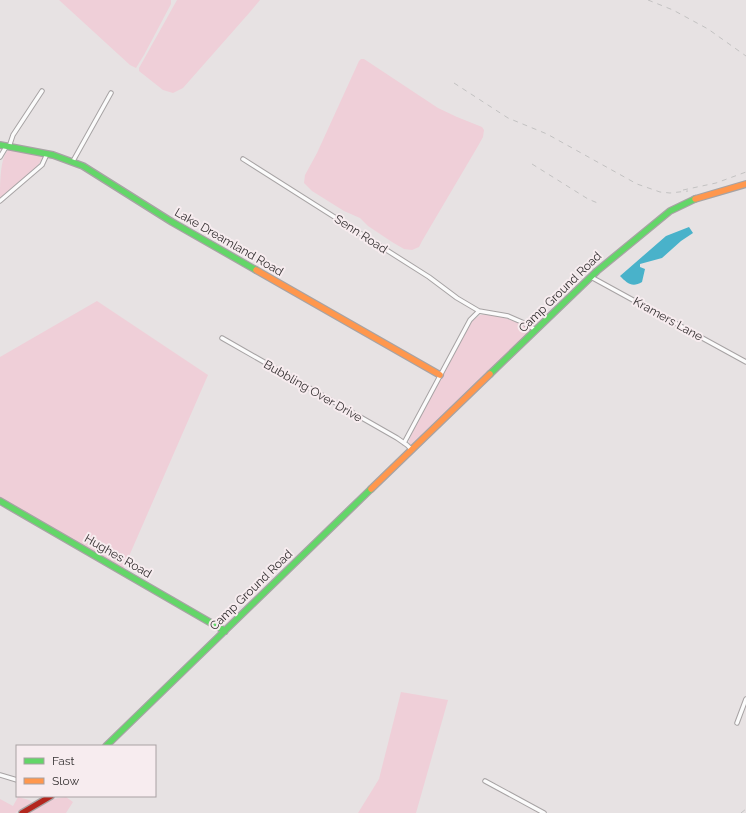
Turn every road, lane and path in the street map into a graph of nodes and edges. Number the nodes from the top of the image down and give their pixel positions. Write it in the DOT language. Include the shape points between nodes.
graph roads {
  1 [pos="42,91"];
  2 [pos="111,93"];
  3 [pos="0,145"];
  4 [pos="8,147"];
  5 [pos="47,154"];
  6 [pos="0,157"];
  7 [pos="243,160"];
  8 [pos="73,161"];
  9 [pos="746,184"];
  10 [pos="0,201"];
  11 [pos="591,277"];
  12 [pos="479,311"];
  13 [pos="536,330"];
  14 [pos="222,338"];
  15 [pos="746,362"];
  16 [pos="440,375"];
  17 [pos="404,443"];
  18 [pos="412,450"];
  19 [pos="0,502"];
  20 [pos="225,631"];
  21 [pos="746,699"];
  22 [pos="737,723"];
  23 [pos="107,745"];
  24 [pos="0,775"];
  25 [pos="16,780"];
  26 [pos="485,781"];
  27 [pos="49,797"];
  28 [pos="22,813"];
  29 [pos="544,813"];
  1 -- 4 [label="street" via="13,134"];
  2 -- 8 [label="street"];
  3 -- 4 [label="street, Lake Dreamland Road"];
  4 -- 5 [label="street, Lake Dreamland Road"];
  4 -- 6 [label="street"];
  5 -- 8 [label="street, Lake Dreamland Road"];
  5 -- 10 [label="street" via="42,165"];
  7 -- 12 [label="street, Senn Road"];
  8 -- 16 [label="street, Lake Dreamland Road" via="172,222"];
  9 -- 11 [label="street, Camp Ground Road" via="693,200 670,211"];
  11 -- 13 [label="street, Camp Ground Road"];
  11 -- 15 [label="street, Kramers Lane"];
  12 -- 13 [label="street" via="508,316"];
  12 -- 16 [label="street" via="470,320"];
  13 -- 18 [label="street, Camp Ground Road"];
  14 -- 17 [label="street, Bubbling Over Drive"];
  16 -- 17 [label="street"];
  17 -- 18 [label="street"];
  18 -- 20 [label="street, Camp Ground Road"];
  19 -- 20 [label="street, Hughes Road"];
  20 -- 23 [label="street, Camp Ground Road"];
  21 -- 22 [label="street"];
  24 -- 25 [label="street"];
  26 -- 29 [label="street"];
  27 -- 28 [label="street"];
}
